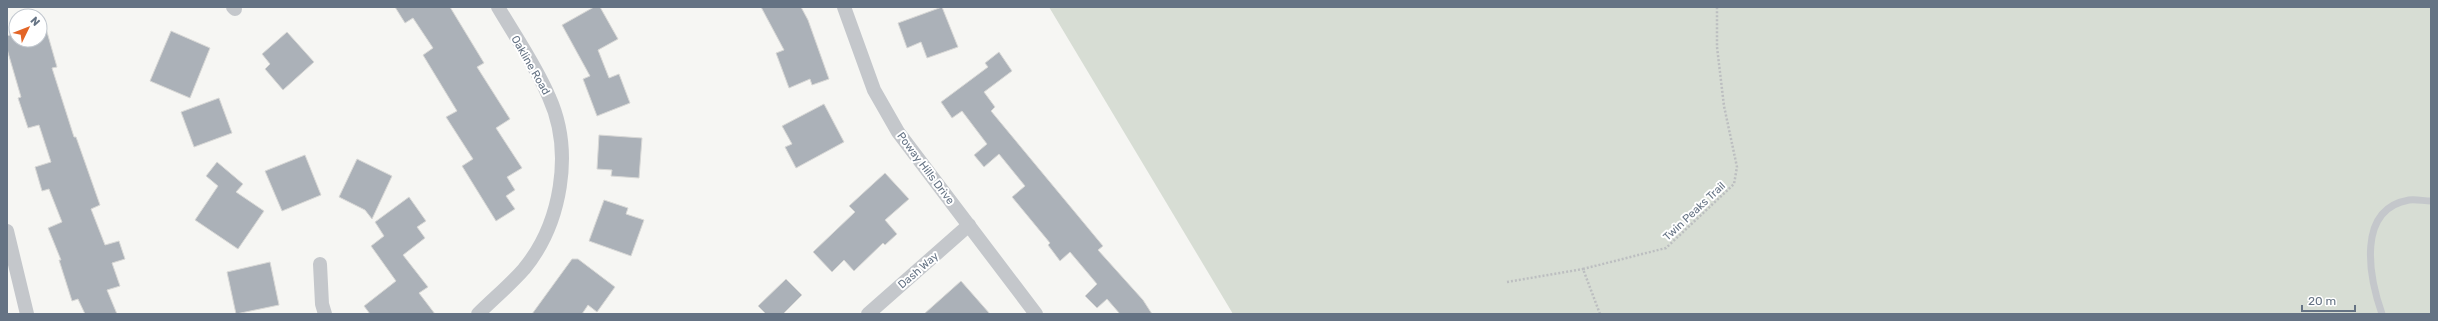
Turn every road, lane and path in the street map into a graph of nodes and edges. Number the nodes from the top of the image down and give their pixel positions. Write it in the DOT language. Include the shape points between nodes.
graph roads {
  1 [pos="498,7"];
  2 [pos="844,7"];
  3 [pos="1717,7"];
  4 [pos="2431,201"];
  5 [pos="969,225"];
  6 [pos="7,231"];
  7 [pos="320,264"];
  8 [pos="1583,269"];
  9 [pos="1507,282"];
  10 [pos="27,314"];
  11 [pos="325,314"];
  12 [pos="478,314"];
  13 [pos="868,314"];
  14 [pos="1036,314"];
  15 [pos="1600,314"];
  16 [pos="2382,314"];
  1 -- 12 [label="street, Oakline Road" via="550,97 559,129 562,184 544,240 524,269"];
  2 -- 5 [label="street, Poway Hills Drive" via="874,90 898,132"];
  3 -- 8 [label="path, Twin Peaks Trail" via="1717,47 1724,99 1738,167 1734,184 1666,248"];
  4 -- 16 [label="lane" via="2410,200 2386,209 2372,231 2370,272"];
  5 -- 13 [label="street, Dash Way"];
  5 -- 14 [label="street, Poway Hills Drive"];
  6 -- 10 [label="street"];
  7 -- 11 [label="street"];
  8 -- 9 [label="path, Twin Peaks Trail"];
  8 -- 15 [label="path"];
}
